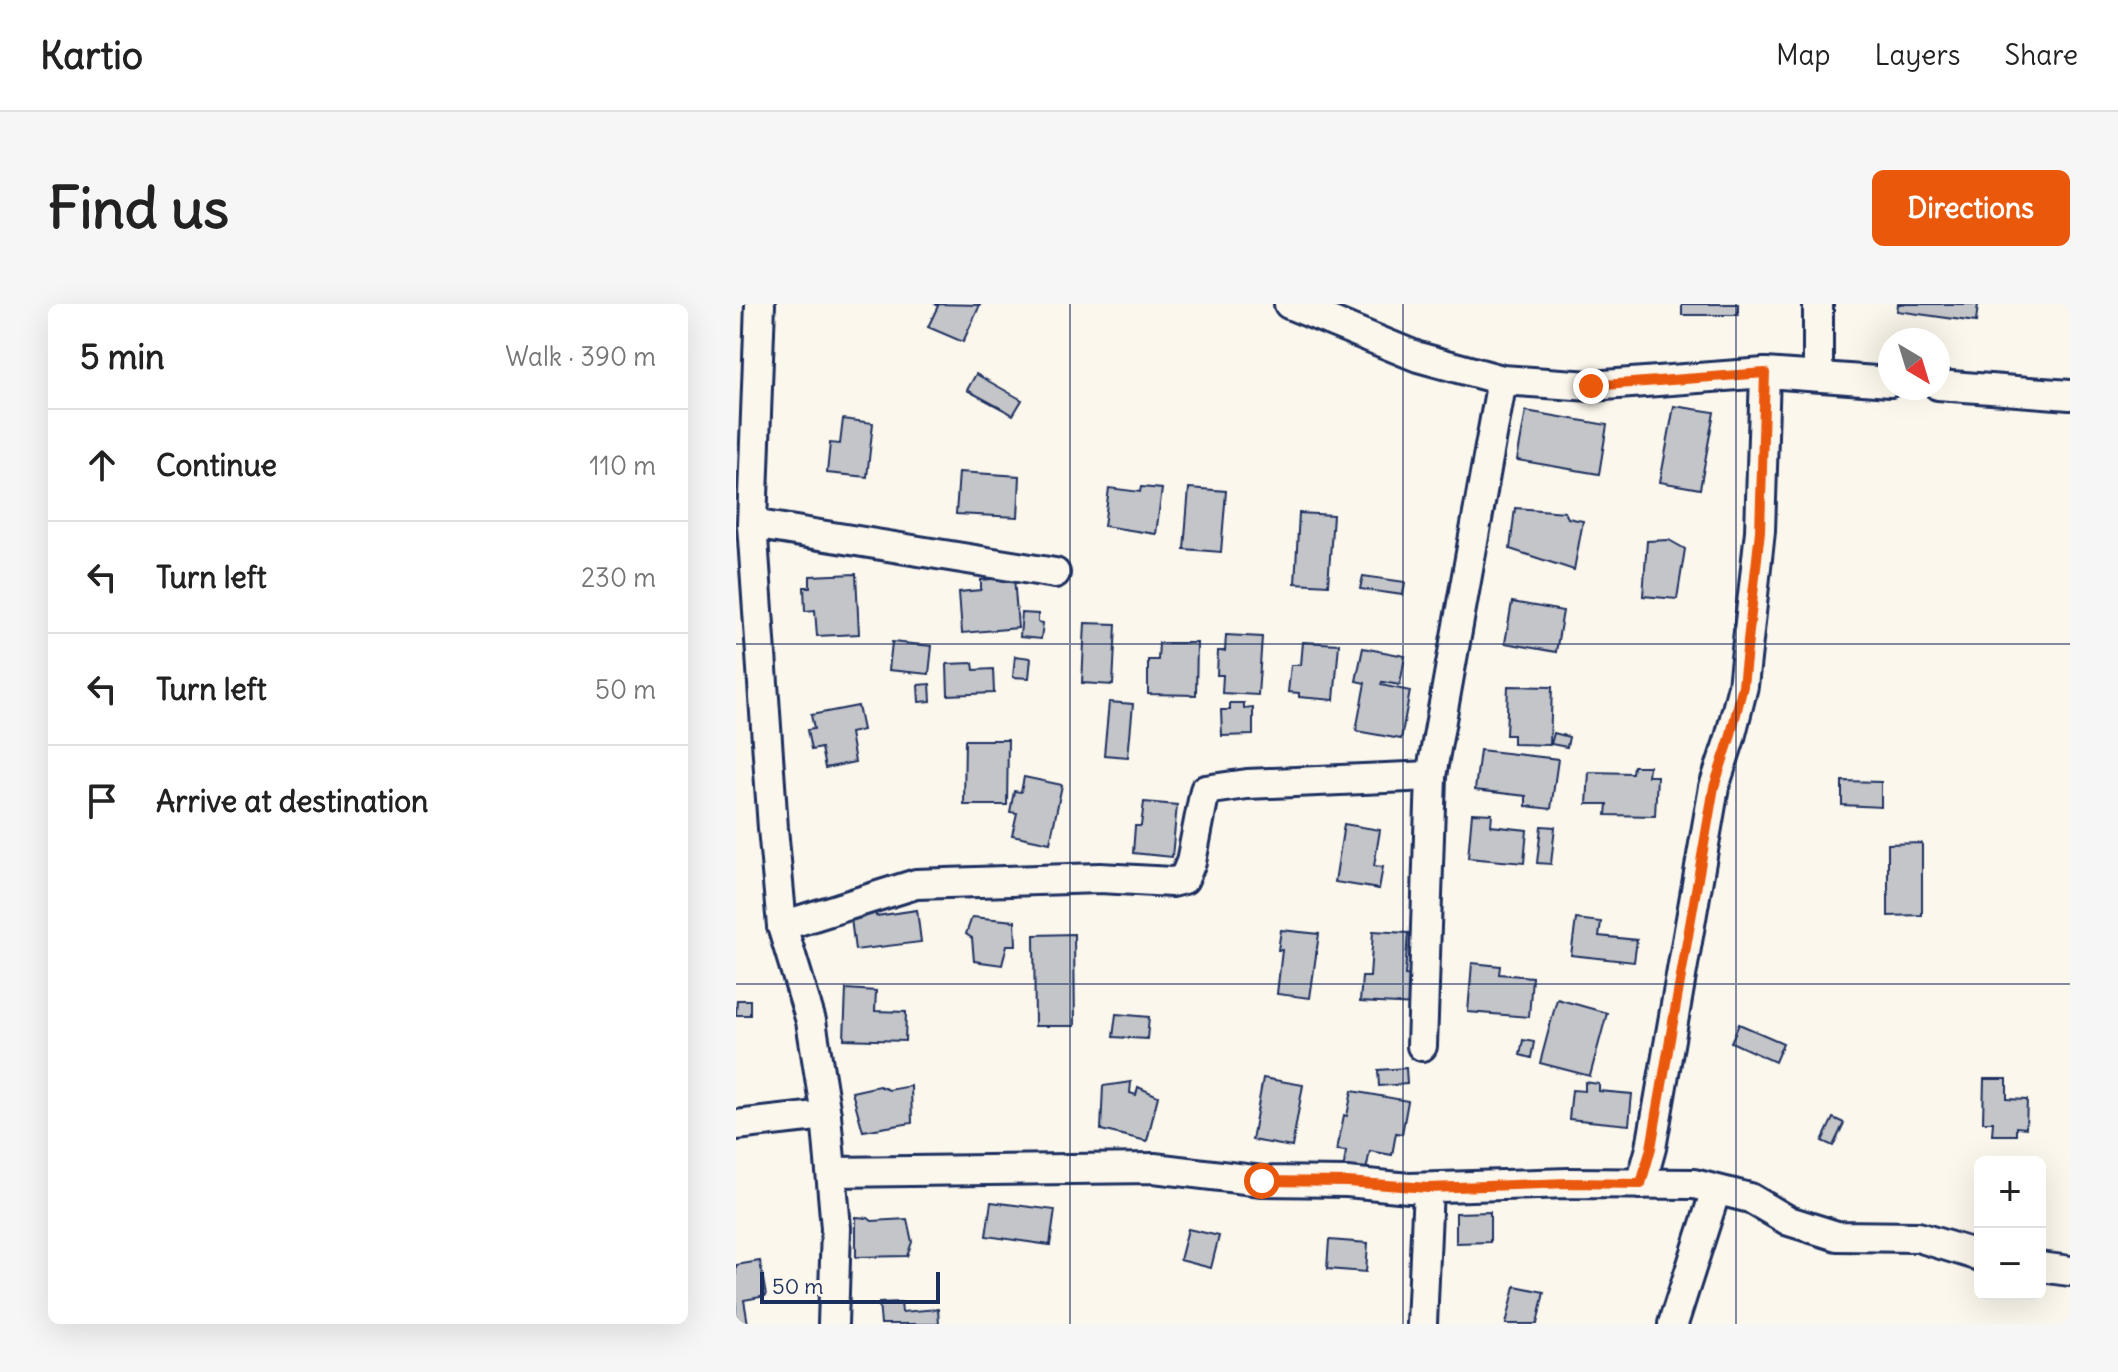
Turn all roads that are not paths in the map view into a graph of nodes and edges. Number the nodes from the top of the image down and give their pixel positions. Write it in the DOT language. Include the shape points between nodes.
graph roads {
  1 [pos="760,304"];
  2 [pos="1289,304"];
  3 [pos="1818,304"];
  4 [pos="1765,373"];
  5 [pos="1818,376"];
  6 [pos="1502,380"];
  7 [pos="1878,381"];
  8 [pos="1950,386"];
  9 [pos="2070,395"];
  10 [pos="752,524"];
  11 [pos="1055,573"];
  12 [pos="1431,776"];
  13 [pos="782,926"];
  14 [pos="1422,1046"];
  15 [pos="826,1115"];
  16 [pos="736,1125"];
  17 [pos="833,1172"];
  18 [pos="1641,1184"];
  19 [pos="1428,1188"];
  20 [pos="1716,1190"];
  21 [pos="1974,1254"];
  22 [pos="2046,1268"];
  23 [pos="2070,1271"];
  24 [pos="833,1324"];
  25 [pos="1422,1324"];
  26 [pos="1673,1324"];
  1 -- 10 [label="street"];
  2 -- 6 [label="street" via="1418,357"];
  3 -- 5 [label="street"];
  4 -- 5 [label="street"];
  4 -- 6 [label="street" via="1591,386"];
  4 -- 18 [label="street" via="1760,531 1743,686 1714,787"];
  5 -- 7 [label="street"];
  6 -- 12 [label="street"];
  8 -- 9 [label="street"];
  10 -- 11 [label="street"];
  10 -- 13 [label="street"];
  12 -- 13 [label="street" via="1205,790 1191,862 1184,879 1172,882 1100,878 916,884"];
  12 -- 14 [label="street"];
  13 -- 15 [label="street" via="811,1021"];
  15 -- 16 [label="street"];
  15 -- 17 [label="street"];
  17 -- 19 [label="street" via="1154,1168 1262,1181"];
  17 -- 24 [label="street"];
  18 -- 19 [label="street"];
  18 -- 20 [label="street" via="1694,1184"];
  19 -- 25 [label="street"];
  20 -- 21 [label="street" via="1750,1198 1789,1221 1837,1236 1918,1237"];
  20 -- 26 [label="street"];
  22 -- 23 [label="street"];
}
